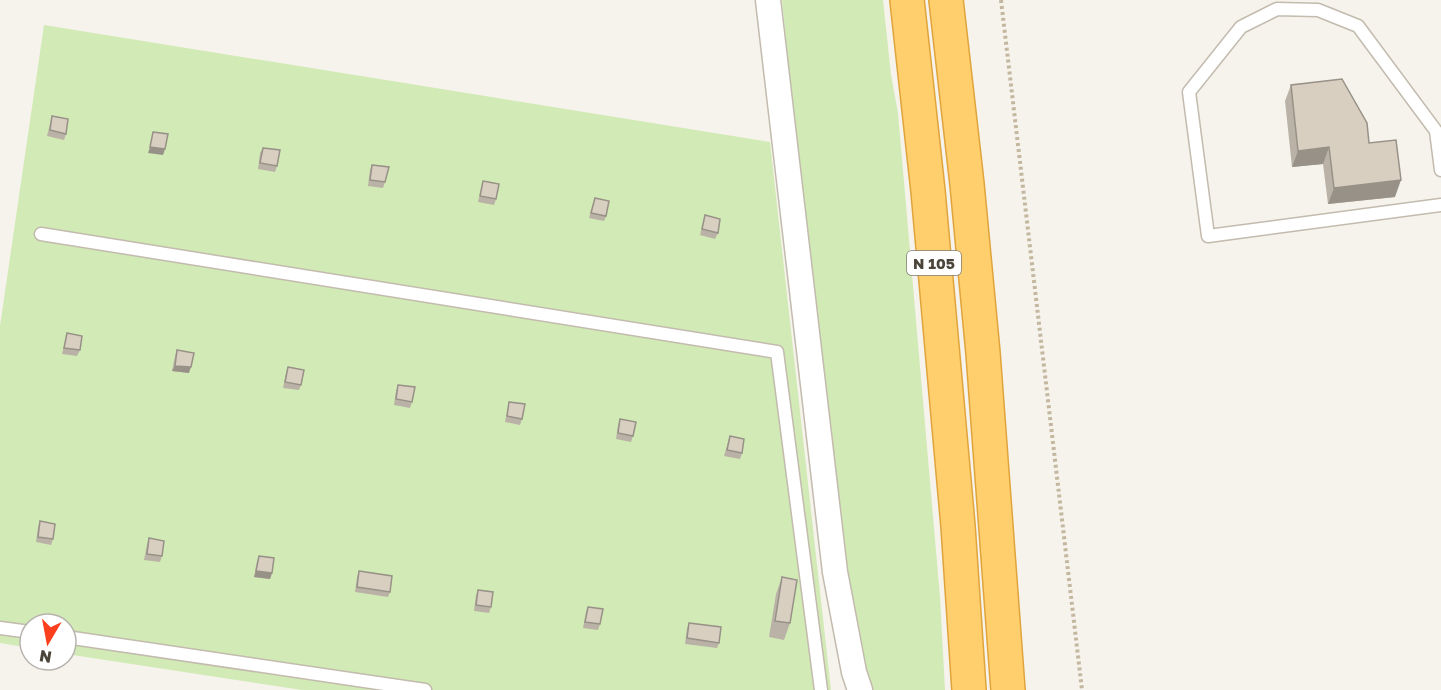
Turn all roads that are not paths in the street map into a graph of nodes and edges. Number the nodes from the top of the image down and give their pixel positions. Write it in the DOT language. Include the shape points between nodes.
graph roads {
  1 [pos="768,0"];
  2 [pos="907,0"];
  3 [pos="946,0"];
  4 [pos="1438,131"];
  5 [pos="1441,170"];
  6 [pos="1441,205"];
  7 [pos="41,234"];
  8 [pos="0,628"];
  9 [pos="18,630"];
  10 [pos="78,640"];
  11 [pos="425,690"];
  12 [pos="821,690"];
  13 [pos="860,690"];
  14 [pos="969,690"];
  15 [pos="1008,690"];
  1 -- 13 [label="street" via="836,572"];
  2 -- 14 [label="highway, N 105" via="928,191"];
  3 -- 15 [label="highway, N 105" via="983,352"];
  4 -- 5 [label="lane"];
  4 -- 6 [label="lane" via="1358,26 1318,10 1278,9 1241,27 1189,92 1208,236"];
  7 -- 12 [label="lane" via="777,352"];
  8 -- 9 [label="lane"];
  10 -- 11 [label="lane"];
}
